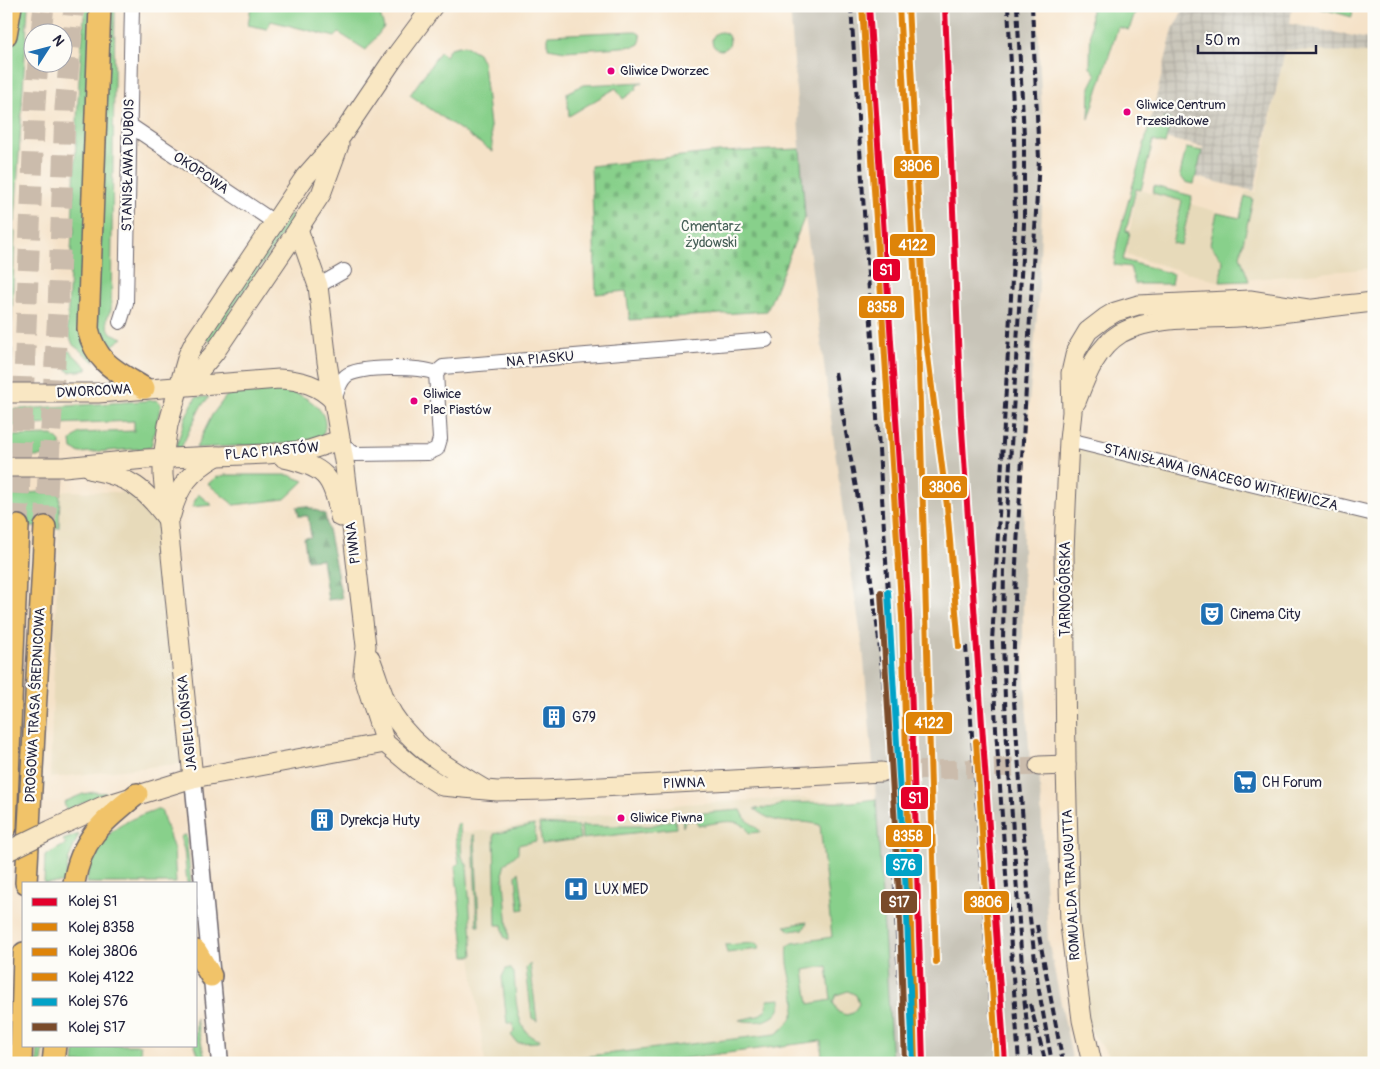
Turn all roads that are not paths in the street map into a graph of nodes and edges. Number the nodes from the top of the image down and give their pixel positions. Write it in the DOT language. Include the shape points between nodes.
graph roads {
  1 [pos="11,6"];
  2 [pos="100,6"];
  3 [pos="132,6"];
  4 [pos="433,6"];
  5 [pos="6,35"];
  6 [pos="128,124"];
  7 [pos="342,135"];
  8 [pos="274,222"];
  9 [pos="298,229"];
  10 [pos="344,271"];
  11 [pos="318,286"];
  12 [pos="1374,302"];
  13 [pos="120,322"];
  14 [pos="766,340"];
  15 [pos="436,373"];
  16 [pos="181,386"];
  17 [pos="144,388"];
  18 [pos="6,393"];
  19 [pos="334,401"];
  20 [pos="340,440"];
  21 [pos="1069,440"];
  22 [pos="267,454"];
  23 [pos="218,456"];
  24 [pos="163,458"];
  25 [pos="71,466"];
  26 [pos="6,467"];
  27 [pos="1374,514"];
  28 [pos="169,522"];
  29 [pos="18,526"];
  30 [pos="45,527"];
  31 [pos="359,590"];
  32 [pos="366,646"];
  33 [pos="385,743"];
  34 [pos="1066,765"];
  35 [pos="1039,766"];
  36 [pos="882,772"];
  37 [pos="193,778"];
  38 [pos="486,790"];
  39 [pos="138,794"];
  40 [pos="6,827"];
  41 [pos="6,852"];
  42 [pos="26,882"];
  43 [pos="74,882"];
  44 [pos="198,954"];
  45 [pos="212,976"];
  46 [pos="22,1026"];
  47 [pos="55,1046"];
  48 [pos="21,1063"];
  49 [pos="53,1063"];
  50 [pos="220,1063"];
  51 [pos="1092,1063"];
  1 -- 5 [label="main road"];
  2 -- 17 [label="main road" via="88,329 92,345 102,361"];
  3 -- 6 [label="street, STANISŁAWA DUBOIS"];
  4 -- 7 [label="main road"];
  6 -- 8 [label="street, OKOPOWA"];
  6 -- 13 [label="street, STANISŁAWA DUBOIS" via="126,303"];
  7 -- 8 [label="main road, JAGIELLOŃSKA" via="305,178"];
  7 -- 9 [label="main road" via="321,194"];
  8 -- 16 [label="main road, JAGIELLOŃSKA" via="195,341 188,354"];
  9 -- 11 [label="main road"];
  9 -- 16 [label="main road" via="215,352"];
  10 -- 11 [label="street"];
  11 -- 19 [label="main road"];
  12 -- 21 [label="main road, TARNOGÓRSKA" via="1252,316 1158,322 1121,334 1095,358 1072,412"];
  14 -- 15 [label="street, NA PIASKU" via="443,367"];
  15 -- 19 [label="street, NA PIASKU" via="414,368 353,372 341,383"];
  15 -- 20 [label="street" via="440,440 437,449 428,454 366,455 350,451"];
  16 -- 17 [label="main road, DWORCOWA"];
  16 -- 19 [label="main road" via="300,380 320,389"];
  16 -- 24 [label="main road, JAGIELLOŃSKA" via="168,425"];
  17 -- 18 [label="main road, DWORCOWA" via="98,393"];
  19 -- 20 [label="main road"];
  20 -- 22 [label="main road, PLAC PIASTÓW" via="309,450"];
  20 -- 31 [label="main road, PIWNA"];
  21 -- 27 [label="street, STANISŁAWA IGNACEGO WITKIEWICZA"];
  21 -- 34 [label="main road, TARNOGÓRSKA" via="1064,551"];
  22 -- 23 [label="main road, PLAC PIASTÓW"];
  22 -- 31 [label="main road" via="311,464 333,487 346,549"];
  23 -- 24 [label="main road, PLAC PIASTÓW"];
  23 -- 28 [label="main road" via="187,478 175,500"];
  24 -- 25 [label="main road"];
  24 -- 28 [label="main road, JAGIELLOŃSKA"];
  25 -- 26 [label="main road"];
  25 -- 28 [label="main road" via="117,475 136,485"];
  28 -- 37 [label="main road, JAGIELLOŃSKA"];
  29 -- 40 [label="main road, DROGOWA TRASA ŚREDNICOWA"];
  30 -- 42 [label="main road, DROGOWA TRASA ŚREDNICOWA"];
  31 -- 32 [label="main road, PIWNA"];
  32 -- 33 [label="main road, PIWNA" via="363,674"];
  32 -- 38 [label="main road, PIWNA" via="386,702 411,739 429,755"];
  33 -- 37 [label="main road"];
  33 -- 38 [label="main road, PIWNA" via="442,786"];
  34 -- 35 [label="main road"];
  34 -- 51 [label="main road, ROMUALDA TRAUGUTTA" via="1070,924 1082,1020"];
  36 -- 38 [label="main road, PIWNA" via="545,790"];
  37 -- 39 [label="main road"];
  37 -- 45 [label="street, JAGIELLOŃSKA"];
  39 -- 41 [label="main road, bridge" via="103,806"];
  39 -- 43 [label="main road" via="91,836 81,852"];
  44 -- 45 [label="main road"];
  45 -- 50 [label="street, JAGIELLOŃSKA"];
  46 -- 48 [label="main road"];
  47 -- 49 [label="main road"];
}
